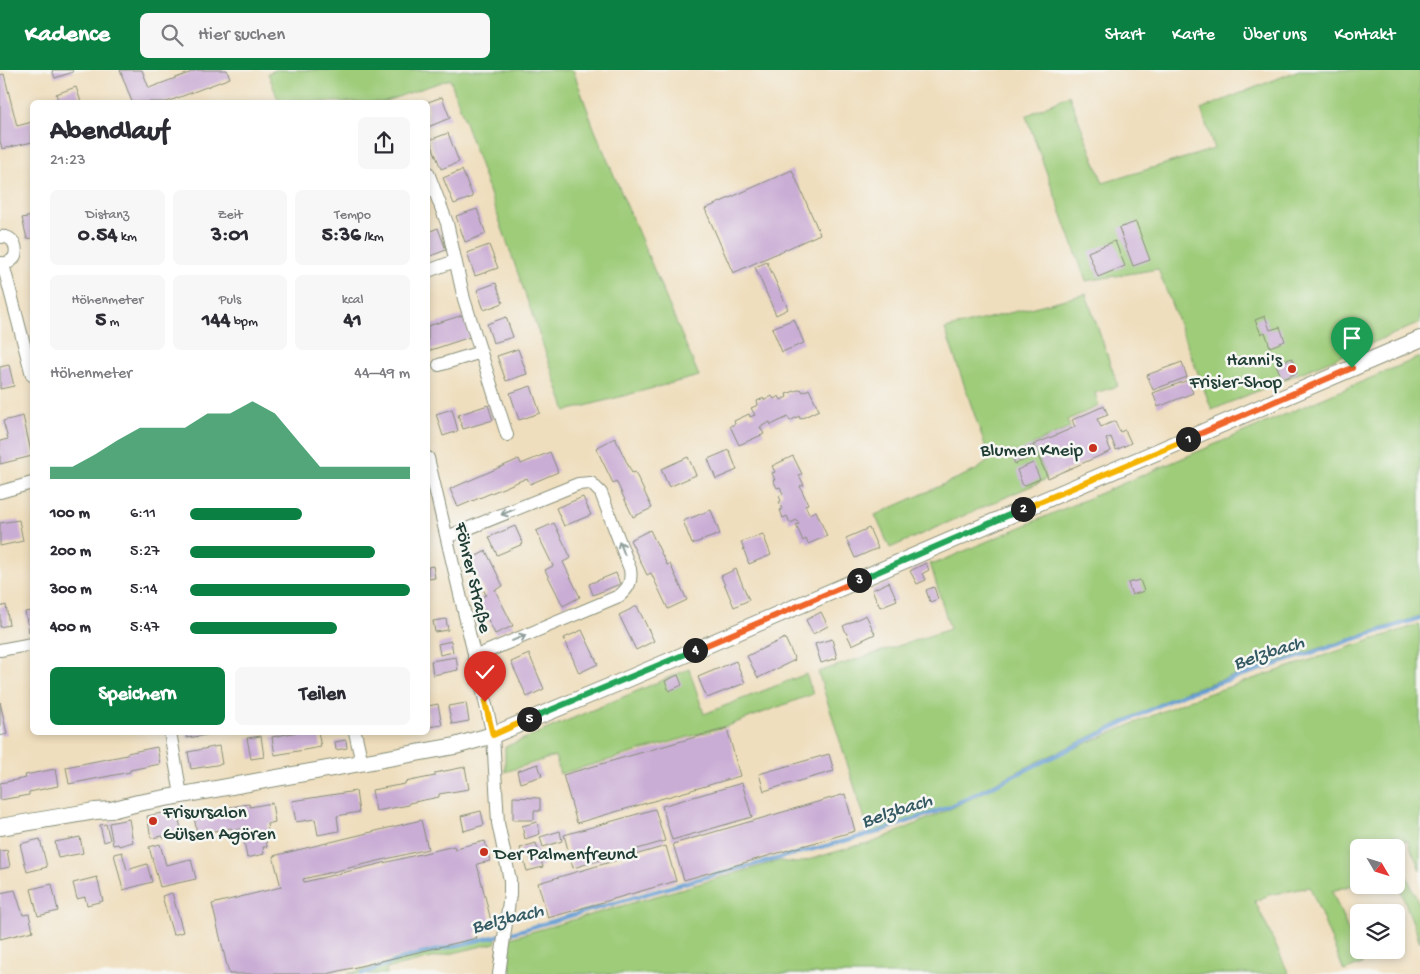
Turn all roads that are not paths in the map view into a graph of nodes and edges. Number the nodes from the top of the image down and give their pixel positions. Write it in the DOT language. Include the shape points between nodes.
graph roads {
  1 [pos="430,179"];
  2 [pos="0,237"];
  3 [pos="455,261"];
  4 [pos="1,263"];
  5 [pos="430,271"];
  6 [pos="1420,339"];
  7 [pos="481,352"];
  8 [pos="440,365"];
  9 [pos="30,367"];
  10 [pos="507,435"];
  11 [pos="430,466"];
  12 [pos="30,484"];
  13 [pos="0,492"];
  14 [pos="447,537"];
  15 [pos="30,644"];
  16 [pos="0,650"];
  17 [pos="474,657"];
  18 [pos="171,735"];
  19 [pos="356,735"];
  20 [pos="493,735"];
  21 [pos="362,763"];
  22 [pos="181,795"];
  23 [pos="0,827"];
  24 [pos="499,974"];
  1 -- 3 [label="street" via="447,223"];
  2 -- 4 [label="street" via="10,238 17,250 10,262"];
  3 -- 5 [label="street"];
  3 -- 7 [label="street"];
  4 -- 9 [label="street"];
  6 -- 20 [label="street"];
  7 -- 8 [label="street"];
  7 -- 10 [label="street"];
  11 -- 14 [label="street, Föhrer Straße"];
  12 -- 13 [label="street"];
  14 -- 17 [label="street, Föhrer Straße"];
  17 -- 14 [label="street, one-way" via="619,596 630,584 630,569 601,493 590,483 578,484"];
  15 -- 16 [label="street"];
  17 -- 20 [label="street, Föhrer Straße"];
  18 -- 22 [label="street"];
  19 -- 21 [label="street"];
  20 -- 21 [label="street" via="455,746"];
  20 -- 24 [label="street, Föhrer Straße" via="498,823 510,880"];
  21 -- 22 [label="street"];
  22 -- 23 [label="street" via="138,803 109,804 95,811"];
}
